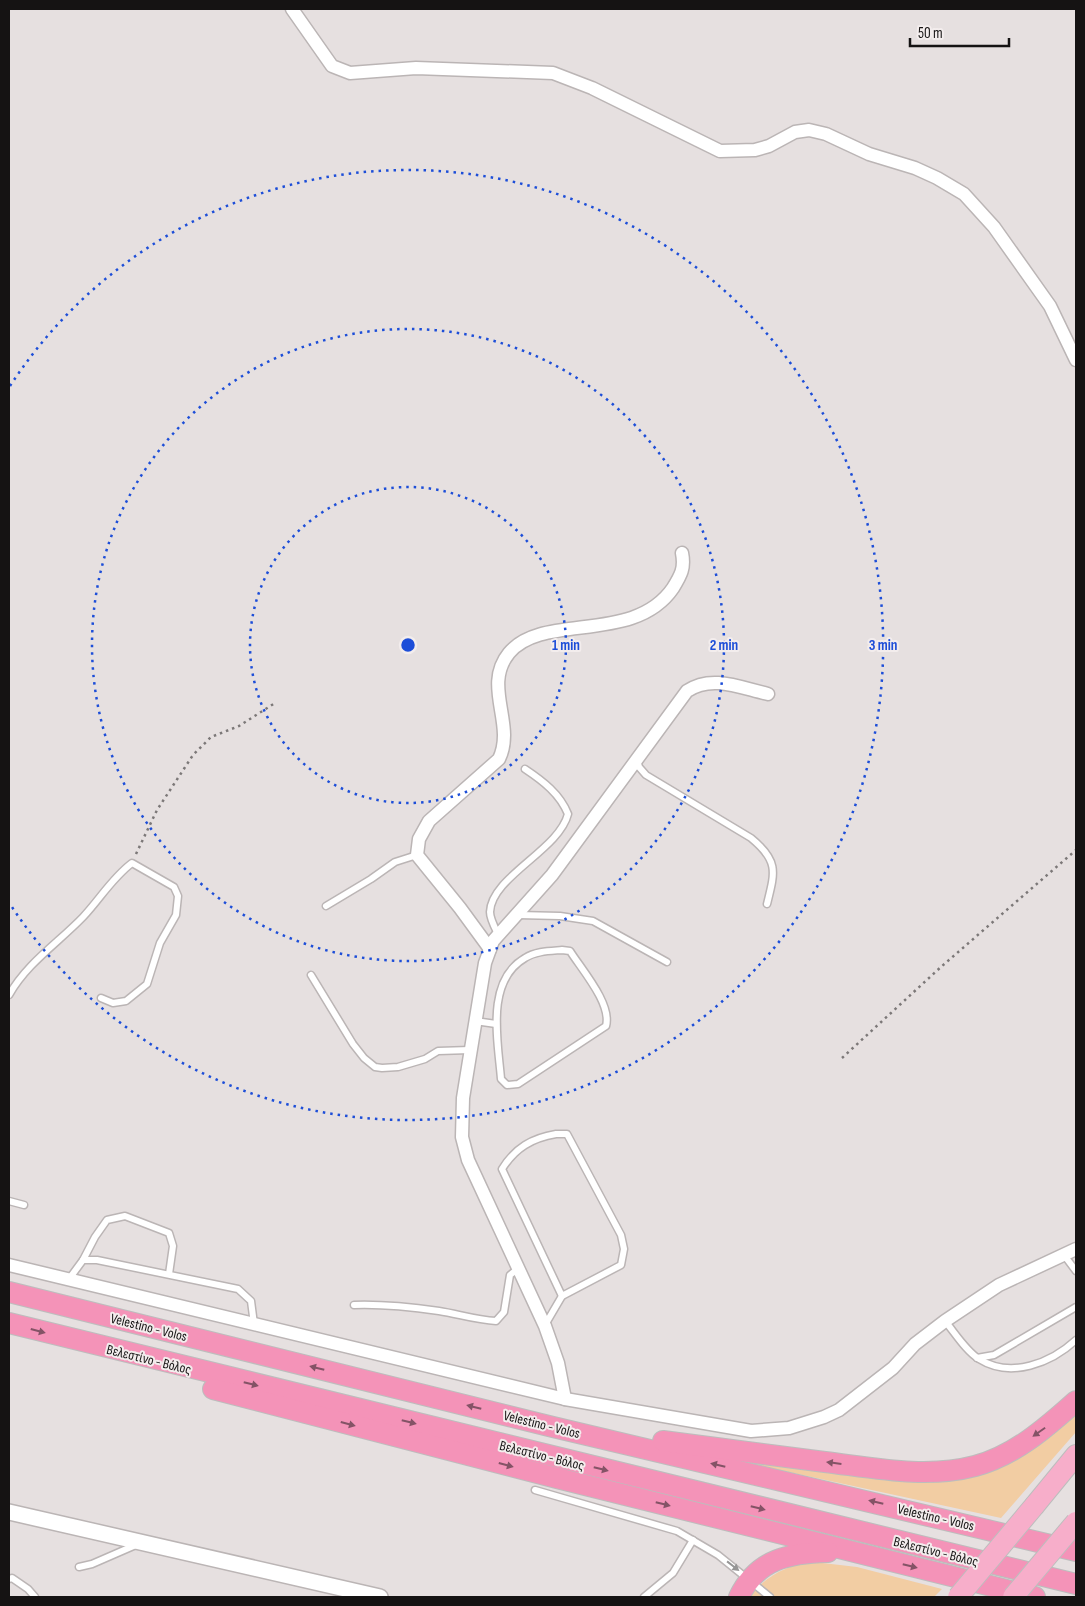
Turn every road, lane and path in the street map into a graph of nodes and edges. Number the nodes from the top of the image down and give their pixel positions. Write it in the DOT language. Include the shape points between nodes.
graph roads {
  1 [pos="292,9"];
  2 [pos="1076,360"];
  3 [pos="682,553"];
  4 [pos="768,694"];
  5 [pos="275,703"];
  6 [pos="637,760"];
  7 [pos="525,770"];
  8 [pos="1076,850"];
  9 [pos="417,855"];
  10 [pos="132,863"];
  11 [pos="767,904"];
  12 [pos="326,906"];
  13 [pos="516,916"];
  14 [pos="498,934"];
  15 [pos="490,949"];
  16 [pos="667,962"];
  17 [pos="311,976"];
  18 [pos="9,995"];
  19 [pos="101,998"];
  20 [pos="475,1021"];
  21 [pos="496,1024"];
  22 [pos="470,1050"];
  23 [pos="842,1058"];
  24 [pos="9,1201"];
  25 [pos="24,1205"];
  26 [pos="1076,1248"];
  27 [pos="1064,1255"];
  28 [pos="83,1260"];
  29 [pos="9,1265"];
  30 [pos="519,1268"];
  31 [pos="1076,1271"];
  32 [pos="169,1274"];
  33 [pos="69,1279"];
  34 [pos="9,1292"];
  35 [pos="562,1296"];
  36 [pos="354,1305"];
  37 [pos="1076,1307"];
  38 [pos="945,1321"];
  39 [pos="9,1323"];
  40 [pos="254,1324"];
  41 [pos="545,1326"];
  42 [pos="68,1339"];
  43 [pos="1076,1340"];
  44 [pos="977,1358"];
  45 [pos="565,1399"];
  46 [pos="1076,1401"];
  47 [pos="553,1427"];
  48 [pos="1076,1455"];
  49 [pos="535,1490"];
  50 [pos="9,1512"];
  51 [pos="1076,1522"];
  52 [pos="693,1540"];
  53 [pos="141,1543"];
  54 [pos="1076,1550"];
  55 [pos="863,1554"];
  56 [pos="79,1567"];
  57 [pos="9,1579"];
  58 [pos="1076,1584"];
  59 [pos="746,1585"];
  60 [pos="35,1597"];
  61 [pos="380,1597"];
  62 [pos="644,1597"];
  63 [pos="770,1597"];
  64 [pos="958,1597"];
  65 [pos="1013,1597"];
  66 [pos="1035,1597"];
  1 -- 2 [label="street" via="332,66 350,73 424,68 553,73 592,88 720,151 755,150 796,132 809,130 938,178 964,194 994,227 1046,300"];
  3 -- 9 [label="street" via="683,572 660,605 650,611 619,621 541,635 522,641 509,653 499,668 497,680 506,736 504,748 499,758 429,821 419,839"];
  4 -- 6 [label="street" via="719,682 693,687 681,697"];
  5 -- 10 [label="path" via="239,726 211,737 193,755 157,810"];
  6 -- 11 [label="lane" via="646,775 751,838 766,851 774,867"];
  6 -- 13 [label="street" via="552,875"];
  7 -- 14 [label="lane" via="541,780 560,799 568,814 564,825 552,839 504,885 492,902 490,914"];
  8 -- 23 [label="path"];
  9 -- 12 [label="lane" via="395,862"];
  9 -- 15 [label="street"];
  10 -- 18 [label="lane" via="116,875 83,916 18,979"];
  10 -- 19 [label="lane" via="174,887 178,896 176,916 160,943 147,984 126,1001 113,1003"];
  13 -- 14 [label="street"];
  13 -- 16 [label="lane" via="560,916 592,921"];
  14 -- 15 [label="street"];
  15 -- 20 [label="street"];
  17 -- 22 [label="lane" via="353,1044 375,1067 398,1067 438,1051"];
  20 -- 21 [label="lane"];
  20 -- 22 [label="street"];
  21 -- 21 [label="lane" via="501,1079 511,1086 606,1026 607,1016 604,1004 570,951 562,950 525,958 512,969 501,987"];
  22 -- 30 [label="street" via="462,1098 462,1137 468,1160"];
  24 -- 25 [label="lane"];
  26 -- 27 [label="street"];
  27 -- 31 [label="lane"];
  27 -- 38 [label="street" via="1000,1285"];
  28 -- 32 [label="lane" via="119,1263"];
  28 -- 32 [label="lane" via="107,1220 126,1216 169,1233 173,1246"];
  28 -- 33 [label="lane"];
  29 -- 33 [label="street"];
  30 -- 36 [label="lane" via="510,1275 504,1312 496,1321 420,1309"];
  30 -- 41 [label="street"];
  32 -- 40 [label="lane" via="238,1289 251,1301"];
  33 -- 40 [label="street"];
  47 -- 34 [label="highway, Velestino - Volos, one-way"];
  35 -- 35 [label="lane" via="621,1265 624,1249 621,1235 567,1134 556,1134 525,1144 502,1169"];
  35 -- 41 [label="lane"];
  37 -- 44 [label="lane" via="994,1355"];
  38 -- 44 [label="lane"];
  38 -- 45 [label="street" via="855,1399 824,1417 789,1428 751,1432"];
  39 -- 42 [label="highway, Βελεστίνο - Βόλος, one-way"];
  40 -- 45 [label="street"];
  41 -- 45 [label="street" via="558,1362"];
  42 -- 55 [label="highway, one-way" via="106,1355 198,1384"];
  42 -- 58 [label="highway, Βελεστίνο - Βόλος, one-way"];
  43 -- 44 [label="lane" via="1064,1351 1023,1368 988,1364"];
  46 -- 47 [label="highway, one-way" via="1056,1420 1013,1450 976,1466 933,1472 868,1467"];
  54 -- 47 [label="highway, Velestino - Volos, one-way"];
  48 -- 64 [label="main road, bridge"];
  49 -- 52 [label="lane" via="658,1524"];
  50 -- 53 [label="street"];
  51 -- 65 [label="main road, bridge"];
  52 -- 59 [label="lane, one-way"];
  52 -- 62 [label="lane" via="673,1573"];
  53 -- 56 [label="lane"];
  53 -- 61 [label="street"];
  55 -- 59 [label="highway" via="791,1555 767,1564"];
  55 -- 66 [label="highway, one-way"];
  57 -- 60 [label="lane" via="20,1583"];
  59 -- 63 [label="lane"];
}
